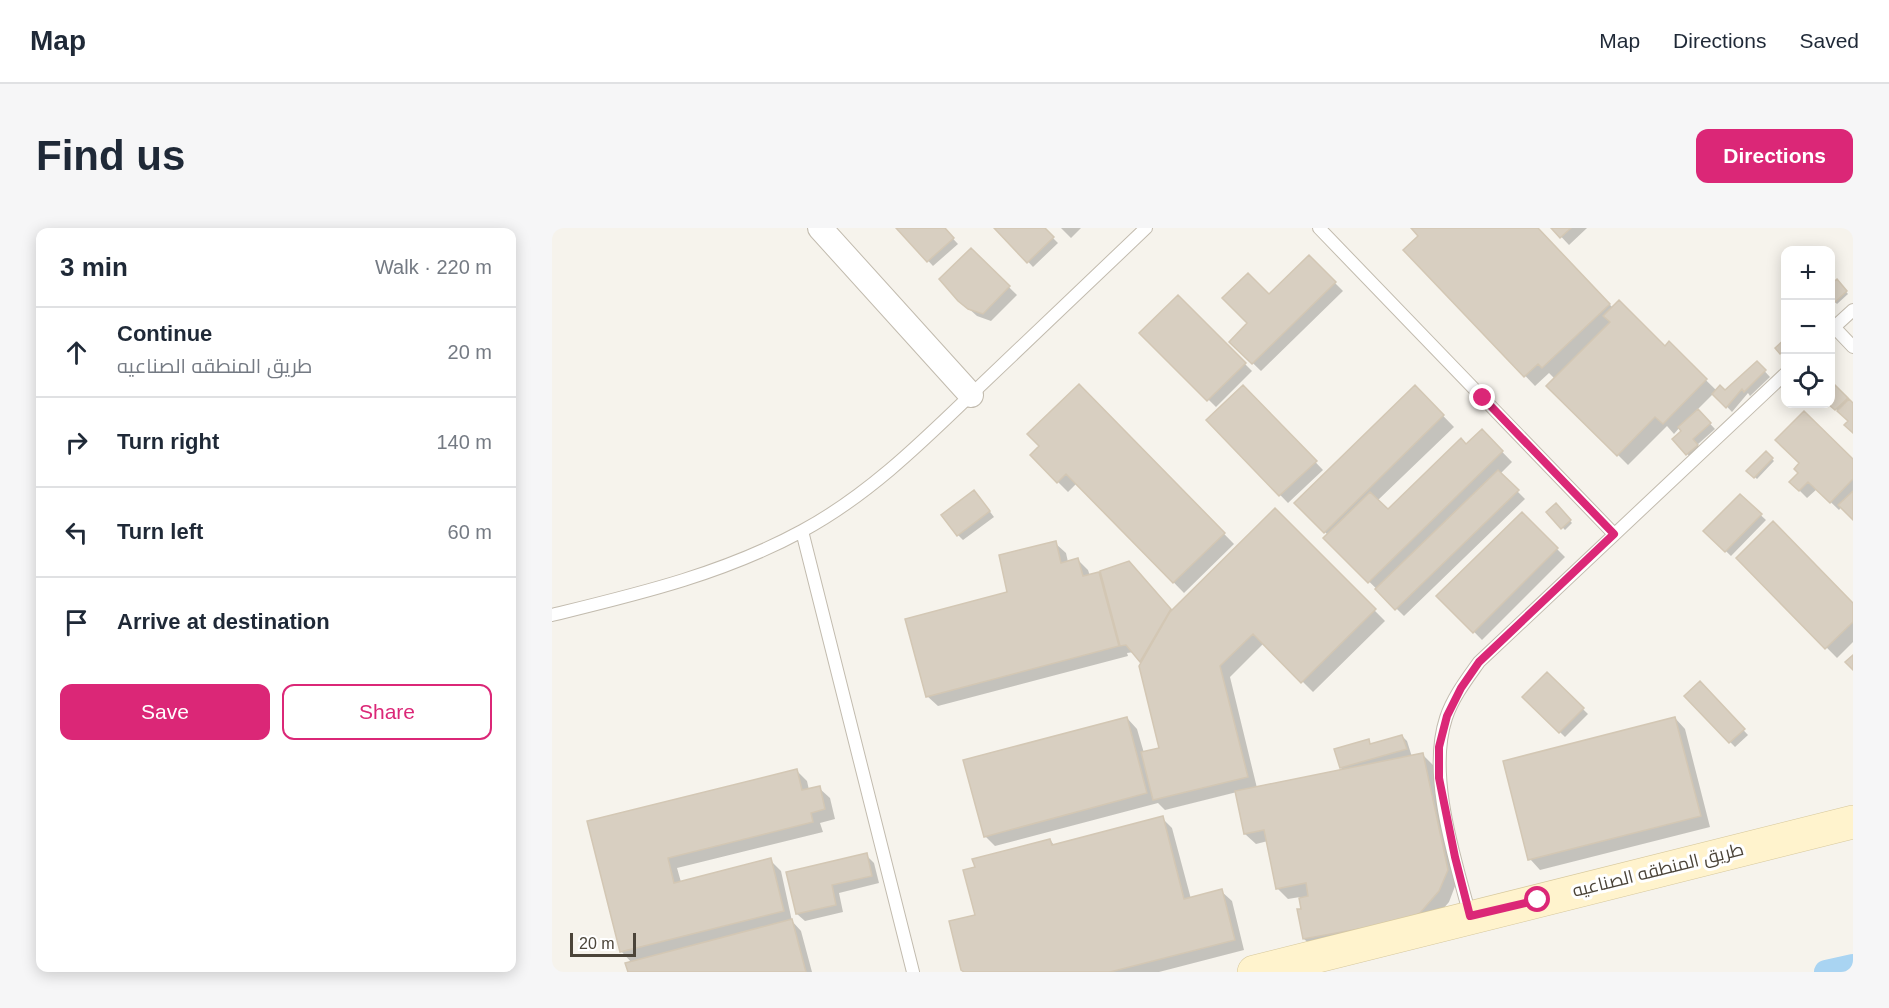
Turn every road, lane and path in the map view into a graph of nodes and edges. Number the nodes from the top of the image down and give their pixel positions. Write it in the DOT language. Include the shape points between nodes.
graph roads {
  1 [pos="820,228"];
  2 [pos="1146,228"];
  3 [pos="1319,228"];
  4 [pos="1853,310"];
  5 [pos="1835,326"];
  6 [pos="1835,332"];
  7 [pos="1853,347"];
  8 [pos="1781,377"];
  9 [pos="971,395"];
  10 [pos="802,531"];
  11 [pos="1614,534"];
  12 [pos="552,615"];
  13 [pos="1853,822"];
  14 [pos="1470,916"];
  15 [pos="913,972"];
  16 [pos="1254,972"];
  1 -- 9 [label="street"];
  2 -- 9 [label="lane"];
  3 -- 11 [label="lane"];
  4 -- 5 [label="lane"];
  6 -- 7 [label="lane"];
  8 -- 11 [label="lane"];
  9 -- 10 [label="lane" via="900,462"];
  10 -- 12 [label="lane" via="732,565 662,588"];
  10 -- 15 [label="lane"];
  11 -- 14 [label="lane" via="1479,662 1447,716 1439,747 1439,778"];
  13 -- 14 [label="main road, طريق المنطقه الصناعيه"];
  14 -- 16 [label="main road, طريق المنطقه الصناعيه"];
}
